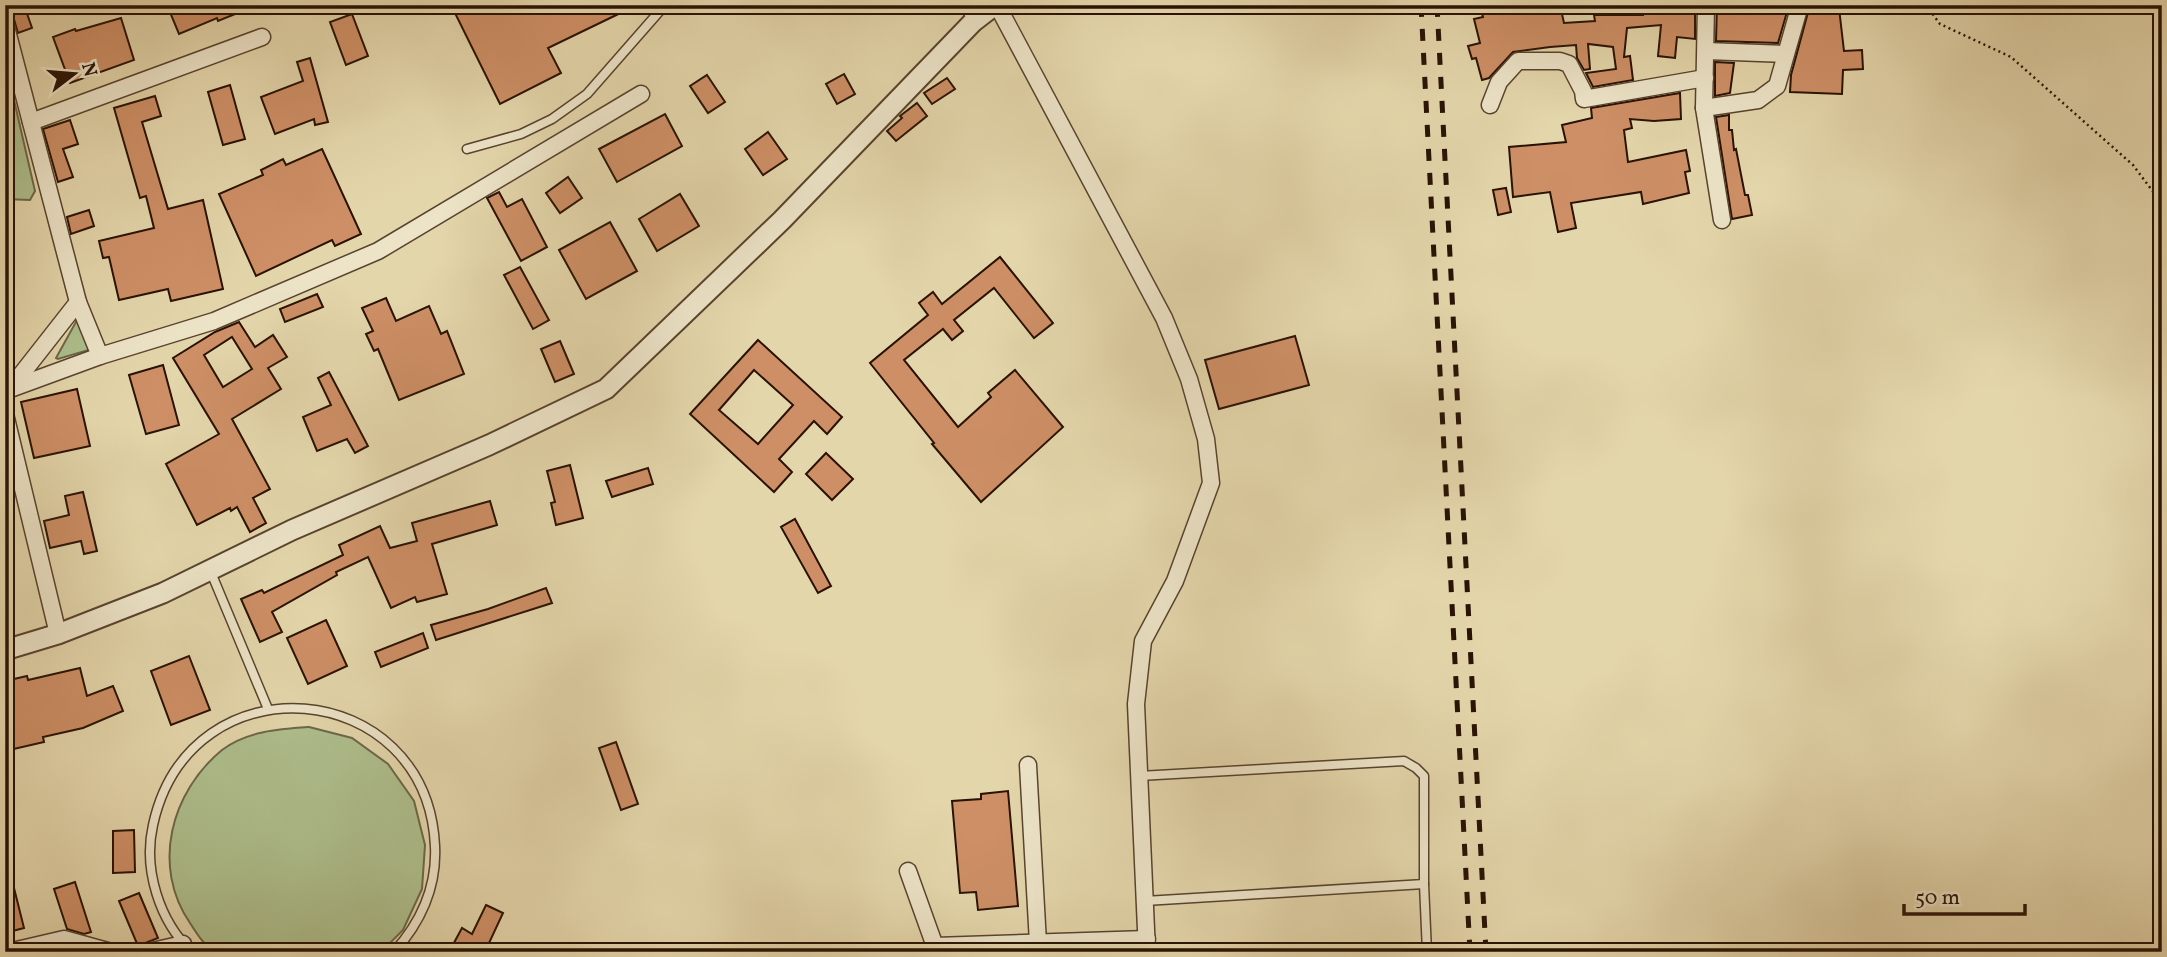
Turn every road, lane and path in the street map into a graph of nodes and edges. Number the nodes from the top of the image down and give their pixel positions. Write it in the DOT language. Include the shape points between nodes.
graph roads {
  1 [pos="666,5"];
  2 [pos="996,5"];
  3 [pos="1706,5"];
  4 [pos="1800,5"];
  5 [pos="1926,5"];
  6 [pos="968,13"];
  7 [pos="5,23"];
  8 [pos="262,37"];
  9 [pos="1706,51"];
  10 [pos="1785,54"];
  11 [pos="1705,78"];
  12 [pos="641,94"];
  13 [pos="1490,105"];
  14 [pos="1704,108"];
  15 [pos="30,122"];
  16 [pos="467,149"];
  17 [pos="2162,210"];
  18 [pos="1722,220"];
  19 [pos="78,302"];
  20 [pos="100,356"];
  21 [pos="7,390"];
  22 [pos="5,414"];
  23 [pos="210,570"];
  24 [pos="58,634"];
  25 [pos="5,650"];
  26 [pos="268,709"];
  27 [pos="1028,765"];
  28 [pos="1139,776"];
  29 [pos="908,871"];
  30 [pos="1424,884"];
  31 [pos="1145,901"];
  32 [pos="1038,943"];
  33 [pos="1147,946"];
  34 [pos="188,948"];
  35 [pos="936,949"];
  36 [pos="8,952"];
  37 [pos="111,952"];
  38 [pos="148,952"];
  39 [pos="394,952"];
  40 [pos="1427,952"];
  1 -- 16 [label="lane" via="587,94 521,134"];
  2 -- 6 [label="street"];
  2 -- 28 [label="street" via="1164,318 1189,379 1206,439 1211,483 1175,581 1143,641 1136,704"];
  3 -- 9 [label="street"];
  4 -- 10 [label="street"];
  5 -- 17 [label="path" via="1940,24 2011,57 2133,165"];
  6 -- 23 [label="street" via="782,220 606,389"];
  7 -- 15 [label="street"];
  8 -- 15 [label="street"];
  9 -- 10 [label="street"];
  9 -- 11 [label="street"];
  10 -- 14 [label="street" via="1777,86 1758,100"];
  11 -- 13 [label="street" via="1584,99 1569,64 1518,61 1499,82"];
  11 -- 14 [label="street"];
  12 -- 20 [label="street" via="378,251 214,321"];
  14 -- 18 [label="street"];
  15 -- 19 [label="street"];
  19 -- 20 [label="street"];
  19 -- 21 [label="street"];
  20 -- 21 [label="street"];
  22 -- 24 [label="street"];
  23 -- 24 [label="street"];
  23 -- 26 [label="lane"];
  24 -- 25 [label="street"];
  26 -- 34 [label="lane" via="232,720 201,740 175,768 158,802 150,838 152,876 163,912"];
  26 -- 39 [label="lane" via="305,707 353,721 403,758 423,790 434,826 436,864 428,901 411,934"];
  27 -- 32 [label="street"];
  28 -- 30 [label="lane" via="1404,761 1424,776"];
  28 -- 31 [label="street"];
  29 -- 35 [label="street"];
  30 -- 31 [label="lane"];
  30 -- 40 [label="lane"];
  31 -- 33 [label="street"];
  32 -- 33 [label="street"];
  32 -- 35 [label="street"];
  34 -- 38 [label="street"];
  36 -- 37 [label="street" via="64,939"];
}
